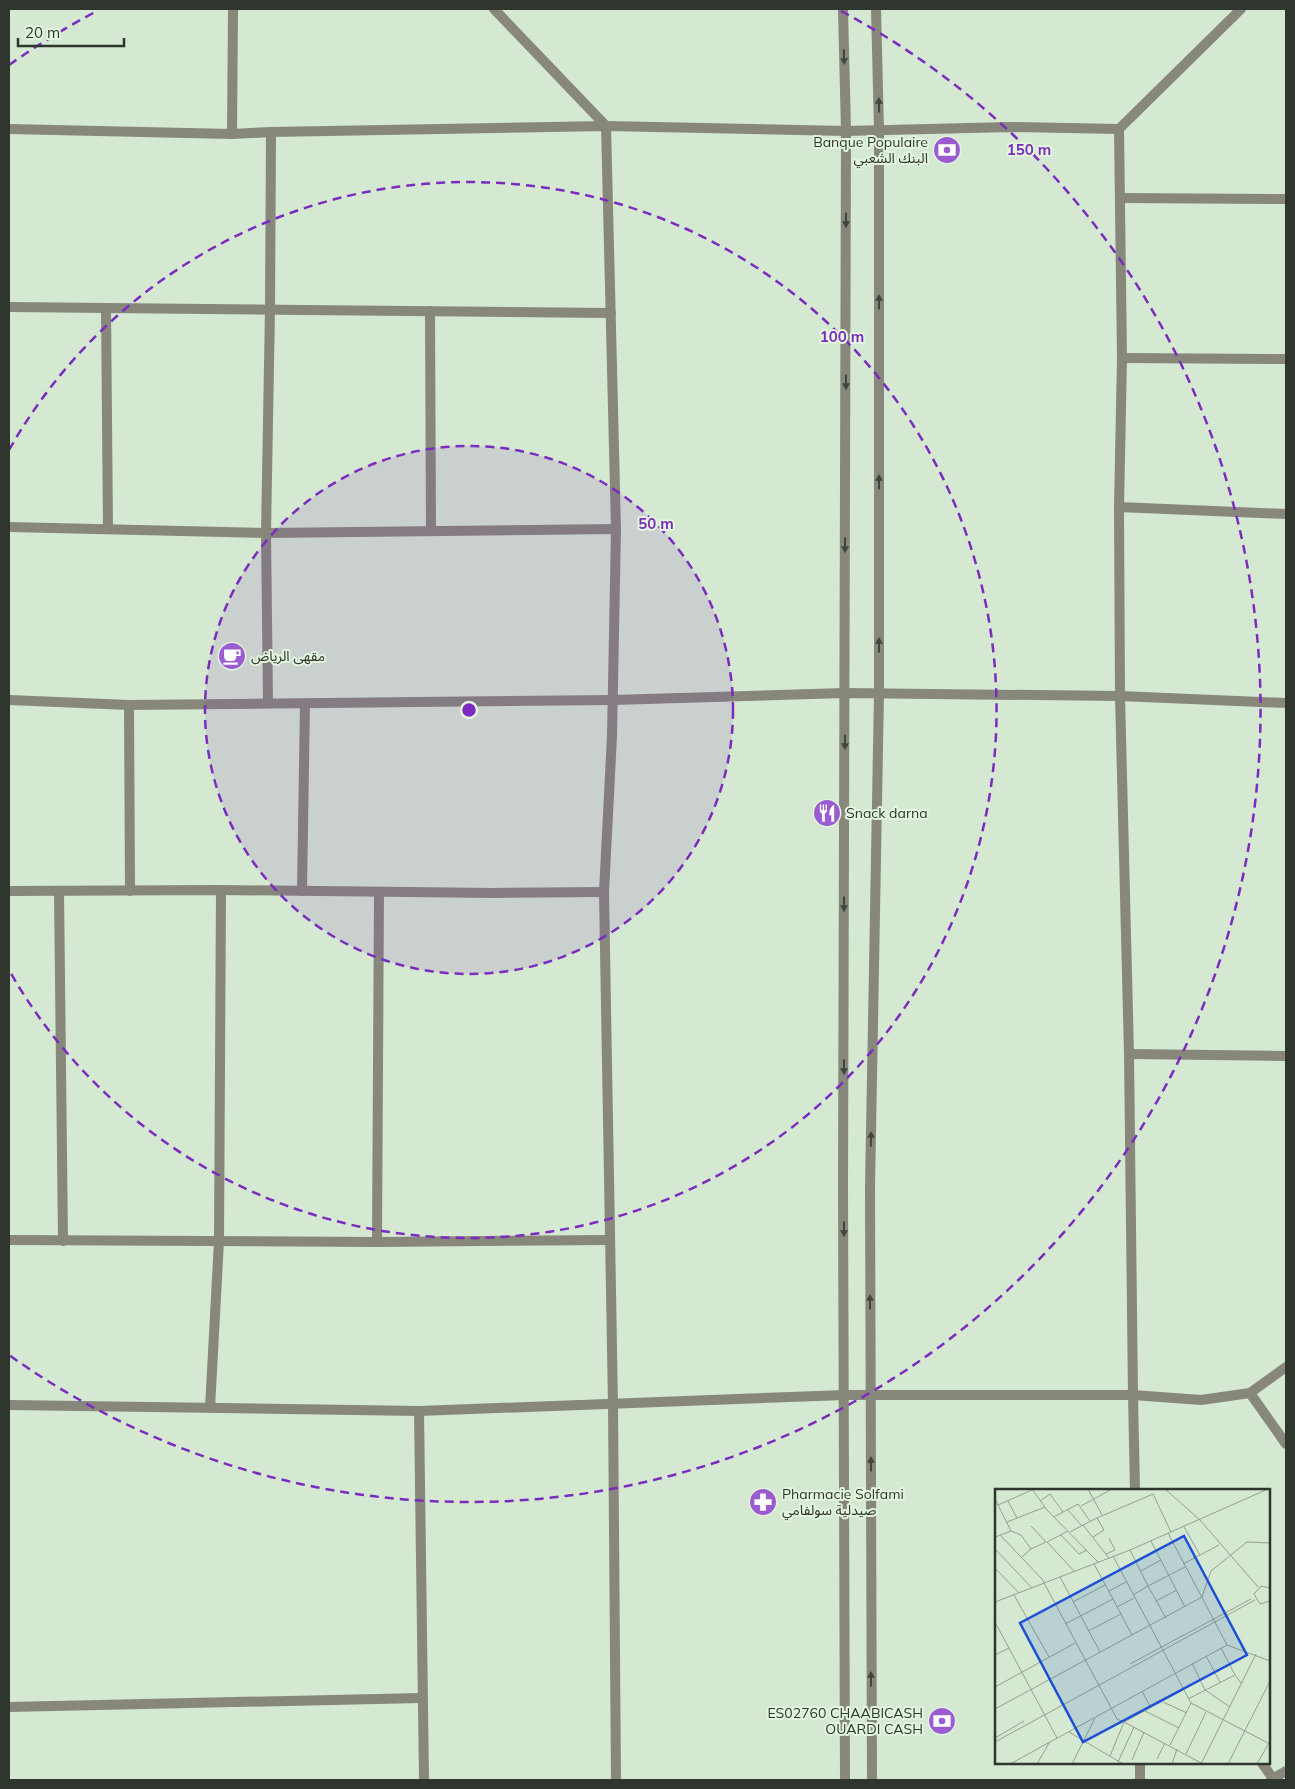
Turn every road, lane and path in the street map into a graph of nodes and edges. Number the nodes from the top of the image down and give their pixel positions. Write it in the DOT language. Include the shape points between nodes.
graph roads {
  1 [pos="232,9"];
  2 [pos="494,9"];
  3 [pos="843,9"];
  4 [pos="876,9"];
  5 [pos="1241,9"];
  6 [pos="606,126"];
  7 [pos="1119,128"];
  8 [pos="9,129"];
  9 [pos="879,130"];
  10 [pos="271,132"];
  11 [pos="846,132"];
  12 [pos="232,134"];
  13 [pos="1120,198"];
  14 [pos="1286,199"];
  15 [pos="9,307"];
  16 [pos="106,308"];
  17 [pos="270,309"];
  18 [pos="430,311"];
  19 [pos="611,313"];
  20 [pos="1122,358"];
  21 [pos="1286,359"];
  22 [pos="1119,507"];
  23 [pos="1286,514"];
  24 [pos="9,527"];
  25 [pos="108,529"];
  26 [pos="616,529"];
  27 [pos="431,531"];
  28 [pos="266,533"];
  29 [pos="845,693"];
  30 [pos="879,693"];
  31 [pos="1120,696"];
  32 [pos="9,700"];
  33 [pos="613,700"];
  34 [pos="268,702"];
  35 [pos="305,703"];
  36 [pos="1286,703"];
  37 [pos="129,705"];
  38 [pos="221,890"];
  39 [pos="59,891"];
  40 [pos="130,891"];
  41 [pos="302,891"];
  42 [pos="9,892"];
  43 [pos="378,892"];
  44 [pos="604,892"];
  45 [pos="1129,1054"];
  46 [pos="1286,1056"];
  47 [pos="9,1240"];
  48 [pos="609,1240"];
  49 [pos="63,1241"];
  50 [pos="219,1241"];
  51 [pos="377,1242"];
  52 [pos="1286,1367"];
  53 [pos="1250,1393"];
  54 [pos="870,1394"];
  55 [pos="845,1395"];
  56 [pos="1133,1396"];
  57 [pos="9,1405"];
  58 [pos="613,1405"];
  59 [pos="210,1408"];
  60 [pos="419,1411"];
  61 [pos="1286,1444"];
  62 [pos="1135,1489"];
  63 [pos="422,1698"];
  64 [pos="9,1707"];
  65 [pos="1140,1764"];
  66 [pos="1263,1764"];
  67 [pos="1286,1771"];
  68 [pos="424,1780"];
  69 [pos="616,1780"];
  70 [pos="846,1780"];
  71 [pos="872,1780"];
  72 [pos="1140,1780"];
  73 [pos="1273,1780"];
  1 -- 12 [label="street"];
  2 -- 6 [label="street"];
  3 -- 11 [label="street, one-way"];
  9 -- 4 [label="street, one-way"];
  5 -- 7 [label="street"];
  6 -- 10 [label="street"];
  6 -- 11 [label="street"];
  6 -- 19 [label="street"];
  7 -- 9 [label="street"];
  7 -- 13 [label="street"];
  8 -- 12 [label="street"];
  9 -- 11 [label="street"];
  30 -- 9 [label="street, one-way"];
  10 -- 12 [label="street"];
  10 -- 17 [label="street"];
  11 -- 29 [label="street, one-way"];
  13 -- 14 [label="street"];
  13 -- 20 [label="street"];
  15 -- 16 [label="street"];
  16 -- 17 [label="street"];
  16 -- 25 [label="street"];
  17 -- 18 [label="street"];
  17 -- 28 [label="street"];
  18 -- 19 [label="street"];
  18 -- 27 [label="street"];
  19 -- 26 [label="street"];
  20 -- 21 [label="street"];
  20 -- 22 [label="street"];
  22 -- 23 [label="street"];
  22 -- 31 [label="street"];
  24 -- 25 [label="street"];
  25 -- 28 [label="street"];
  26 -- 27 [label="street"];
  26 -- 33 [label="street"];
  27 -- 28 [label="street"];
  28 -- 34 [label="street"];
  29 -- 30 [label="street"];
  29 -- 33 [label="street"];
  29 -- 55 [label="street, one-way"];
  30 -- 31 [label="street"];
  54 -- 30 [label="street, one-way" via="870,1187"];
  31 -- 36 [label="street"];
  31 -- 45 [label="street"];
  32 -- 37 [label="street"];
  33 -- 35 [label="street"];
  33 -- 44 [label="street"];
  34 -- 35 [label="street"];
  34 -- 37 [label="street"];
  35 -- 41 [label="street"];
  37 -- 40 [label="street"];
  38 -- 40 [label="street"];
  38 -- 41 [label="street"];
  38 -- 50 [label="street"];
  39 -- 40 [label="street"];
  39 -- 42 [label="street"];
  39 -- 49 [label="street"];
  41 -- 43 [label="street"];
  43 -- 44 [label="street"];
  43 -- 51 [label="street"];
  44 -- 48 [label="street"];
  45 -- 46 [label="street"];
  45 -- 56 [label="street"];
  47 -- 49 [label="street"];
  48 -- 51 [label="street"];
  48 -- 58 [label="street"];
  49 -- 50 [label="street"];
  50 -- 51 [label="street"];
  50 -- 59 [label="street"];
  52 -- 53 [label="street"];
  53 -- 56 [label="street" via="1201,1400"];
  53 -- 61 [label="street"];
  54 -- 55 [label="street"];
  54 -- 56 [label="street"];
  71 -- 54 [label="street, one-way"];
  55 -- 58 [label="street"];
  55 -- 70 [label="street"];
  56 -- 62 [label="street"];
  57 -- 59 [label="street"];
  58 -- 60 [label="street"];
  58 -- 69 [label="street"];
  59 -- 60 [label="street"];
  60 -- 63 [label="street"];
  63 -- 64 [label="street"];
  63 -- 68 [label="street"];
  65 -- 72 [label="street"];
  66 -- 73 [label="street"];
  67 -- 73 [label="street"];
}
